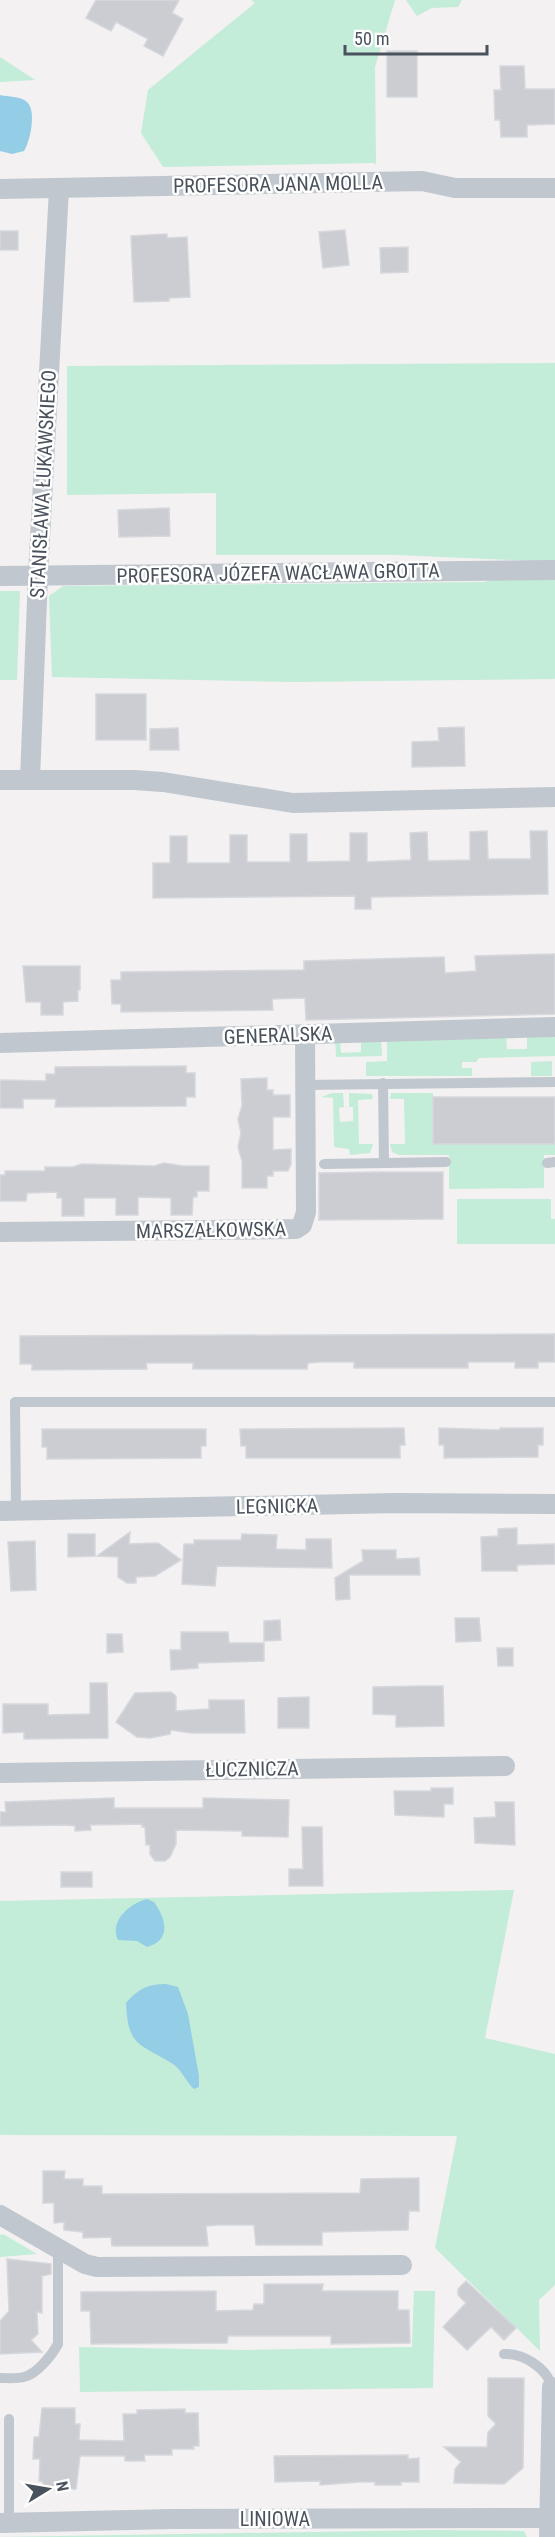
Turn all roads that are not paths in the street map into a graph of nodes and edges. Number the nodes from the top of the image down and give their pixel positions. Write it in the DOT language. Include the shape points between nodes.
graph roads {
  1 [pos="555,188"];
  2 [pos="0,189"];
  3 [pos="59,189"];
  4 [pos="555,570"];
  5 [pos="38,575"];
  6 [pos="0,576"];
  7 [pos="0,780"];
  8 [pos="30,780"];
  9 [pos="555,797"];
  10 [pos="555,1027"];
  11 [pos="305,1035"];
  12 [pos="0,1043"];
  13 [pos="555,1082"];
  14 [pos="383,1083"];
  15 [pos="305,1085"];
  16 [pos="446,1162"];
  17 [pos="384,1163"];
  18 [pos="324,1164"];
  19 [pos="0,1232"];
  20 [pos="555,1402"];
  21 [pos="555,1504"];
  22 [pos="8,1511"];
  23 [pos="505,1766"];
  24 [pos="0,1773"];
  25 [pos="0,2215"];
  26 [pos="58,2248"];
  27 [pos="402,2265"];
  28 [pos="504,2354"];
  29 [pos="0,2378"];
  30 [pos="553,2385"];
  31 [pos="9,2419"];
  32 [pos="4,2523"];
  33 [pos="549,2528"];
  1 -- 3 [label="street, PROFESORA JANA MOLLA" via="455,188 422,181"];
  2 -- 3 [label="street, PROFESORA JANA MOLLA"];
  3 -- 5 [label="street, STANISŁAWA ŁUKAWSKIEGO"];
  4 -- 5 [label="street, PROFESORA JÓZEFA WACŁAWA GROTTA"];
  5 -- 6 [label="street, PROFESORA JÓZEFA WACŁAWA GROTTA"];
  5 -- 8 [label="street, STANISŁAWA ŁUKAWSKIEGO"];
  7 -- 8 [label="street"];
  8 -- 9 [label="street" via="163,782 293,803"];
  10 -- 11 [label="street, GENERALSKA"];
  11 -- 12 [label="street, GENERALSKA"];
  11 -- 15 [label="street, MARSZAŁKOWSKA"];
  13 -- 14 [label="lane"];
  14 -- 15 [label="lane"];
  14 -- 17 [label="lane"];
  15 -- 19 [label="street, MARSZAŁKOWSKA" via="306,1212 302,1225 296,1229"];
  16 -- 17 [label="lane"];
  17 -- 18 [label="lane"];
  20 -- 22 [label="lane" via="15,1402"];
  21 -- 22 [label="street, LEGNICKA" via="397,1503"];
  23 -- 24 [label="street, ŁUCZNICZA"];
  25 -- 26 [label="street"];
  26 -- 27 [label="street" via="85,2264 106,2268"];
  26 -- 29 [label="lane" via="55,2351 31,2374"];
  28 -- 30 [label="lane" via="516,2354 538,2367"];
  30 -- 33 [label="street"];
  31 -- 32 [label="lane"];
  32 -- 33 [label="street, LINIOWA" via="172,2519"];
}
